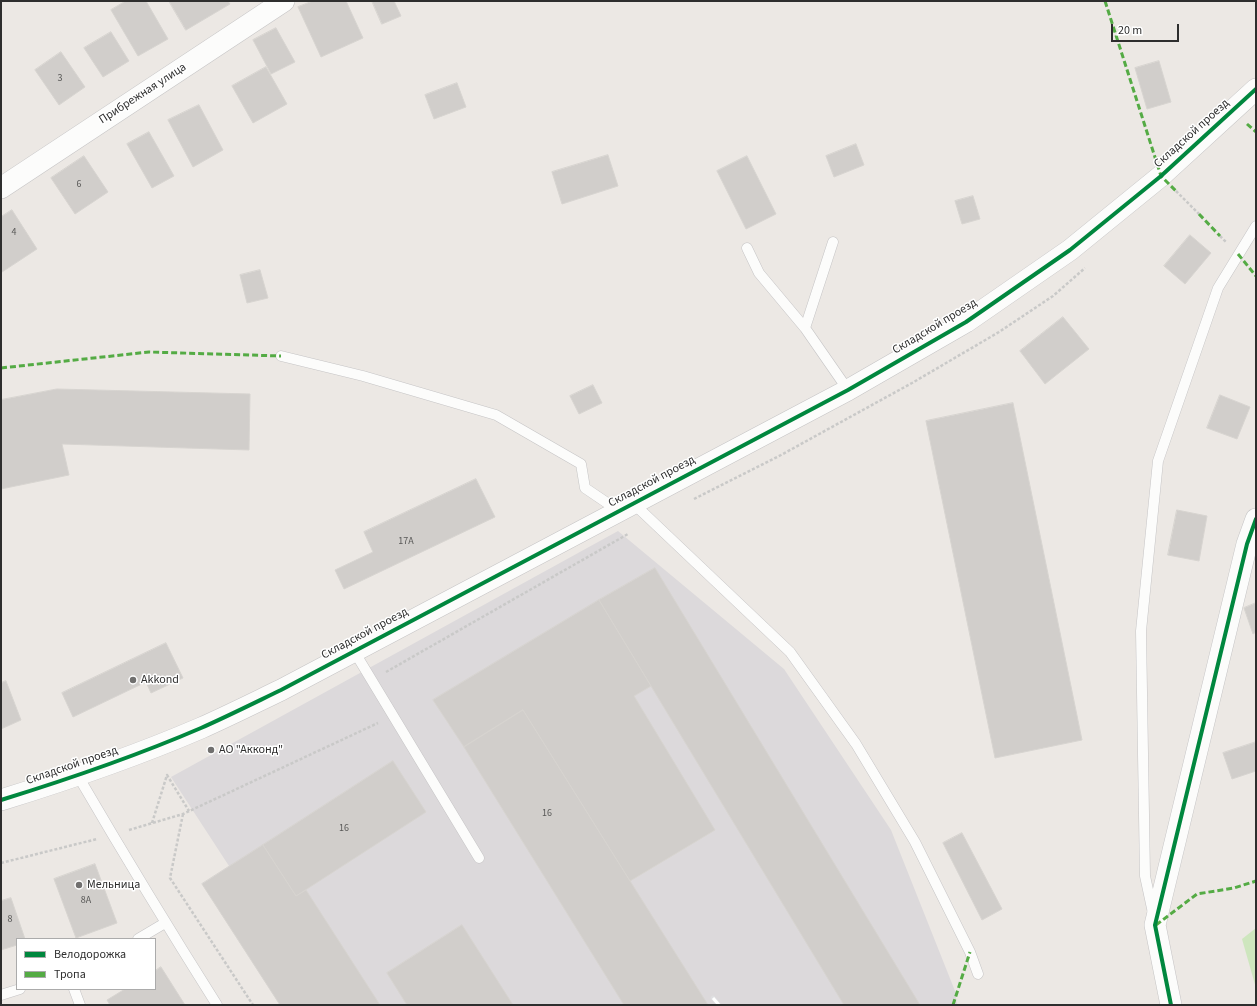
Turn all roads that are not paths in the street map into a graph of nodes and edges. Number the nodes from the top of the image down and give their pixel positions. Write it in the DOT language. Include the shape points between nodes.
graph roads {
  1 [pos="284,1"];
  2 [pos="1256,89"];
  3 [pos="1,188"];
  4 [pos="1256,226"];
  5 [pos="833,242"];
  6 [pos="747,248"];
  7 [pos="805,328"];
  8 [pos="281,356"];
  9 [pos="848,390"];
  10 [pos="626,507"];
  11 [pos="1256,519"];
  12 [pos="354,651"];
  13 [pos="78,776"];
  14 [pos="1,800"];
  15 [pos="479,858"];
  16 [pos="165,923"];
  17 [pos="1155,925"];
  18 [pos="140,938"];
  19 [pos="978,974"];
  20 [pos="17,990"];
  21 [pos="74,990"];
  22 [pos="1,995"];
  23 [pos="80,1005"];
  24 [pos="217,1005"];
  25 [pos="1171,1005"];
  1 -- 3 [label="street, Прибрежная улица"];
  2 -- 9 [label="street, Складской проезд" via="1161,176 1070,250 966,322"];
  4 -- 17 [label="lane" via="1218,288 1158,461 1141,631 1146,876"];
  5 -- 7 [label="lane"];
  6 -- 7 [label="lane" via="759,273"];
  7 -- 9 [label="lane"];
  8 -- 10 [label="lane" via="363,376 496,415 581,464 585,488"];
  9 -- 10 [label="street, Складской проезд"];
  10 -- 12 [label="street, Складской проезд"];
  10 -- 19 [label="lane" via="790,652 856,744 915,842 970,952"];
  11 -- 17 [label="street" via="1247,544"];
  12 -- 13 [label="street, Складской проезд" via="201,728"];
  12 -- 15 [label="lane"];
  13 -- 14 [label="street, Складской проезд"];
  13 -- 16 [label="lane"];
  16 -- 18 [label="lane"];
  16 -- 24 [label="lane"];
  17 -- 25 [label="street"];
  20 -- 22 [label="lane"];
  21 -- 23 [label="lane"];
}
